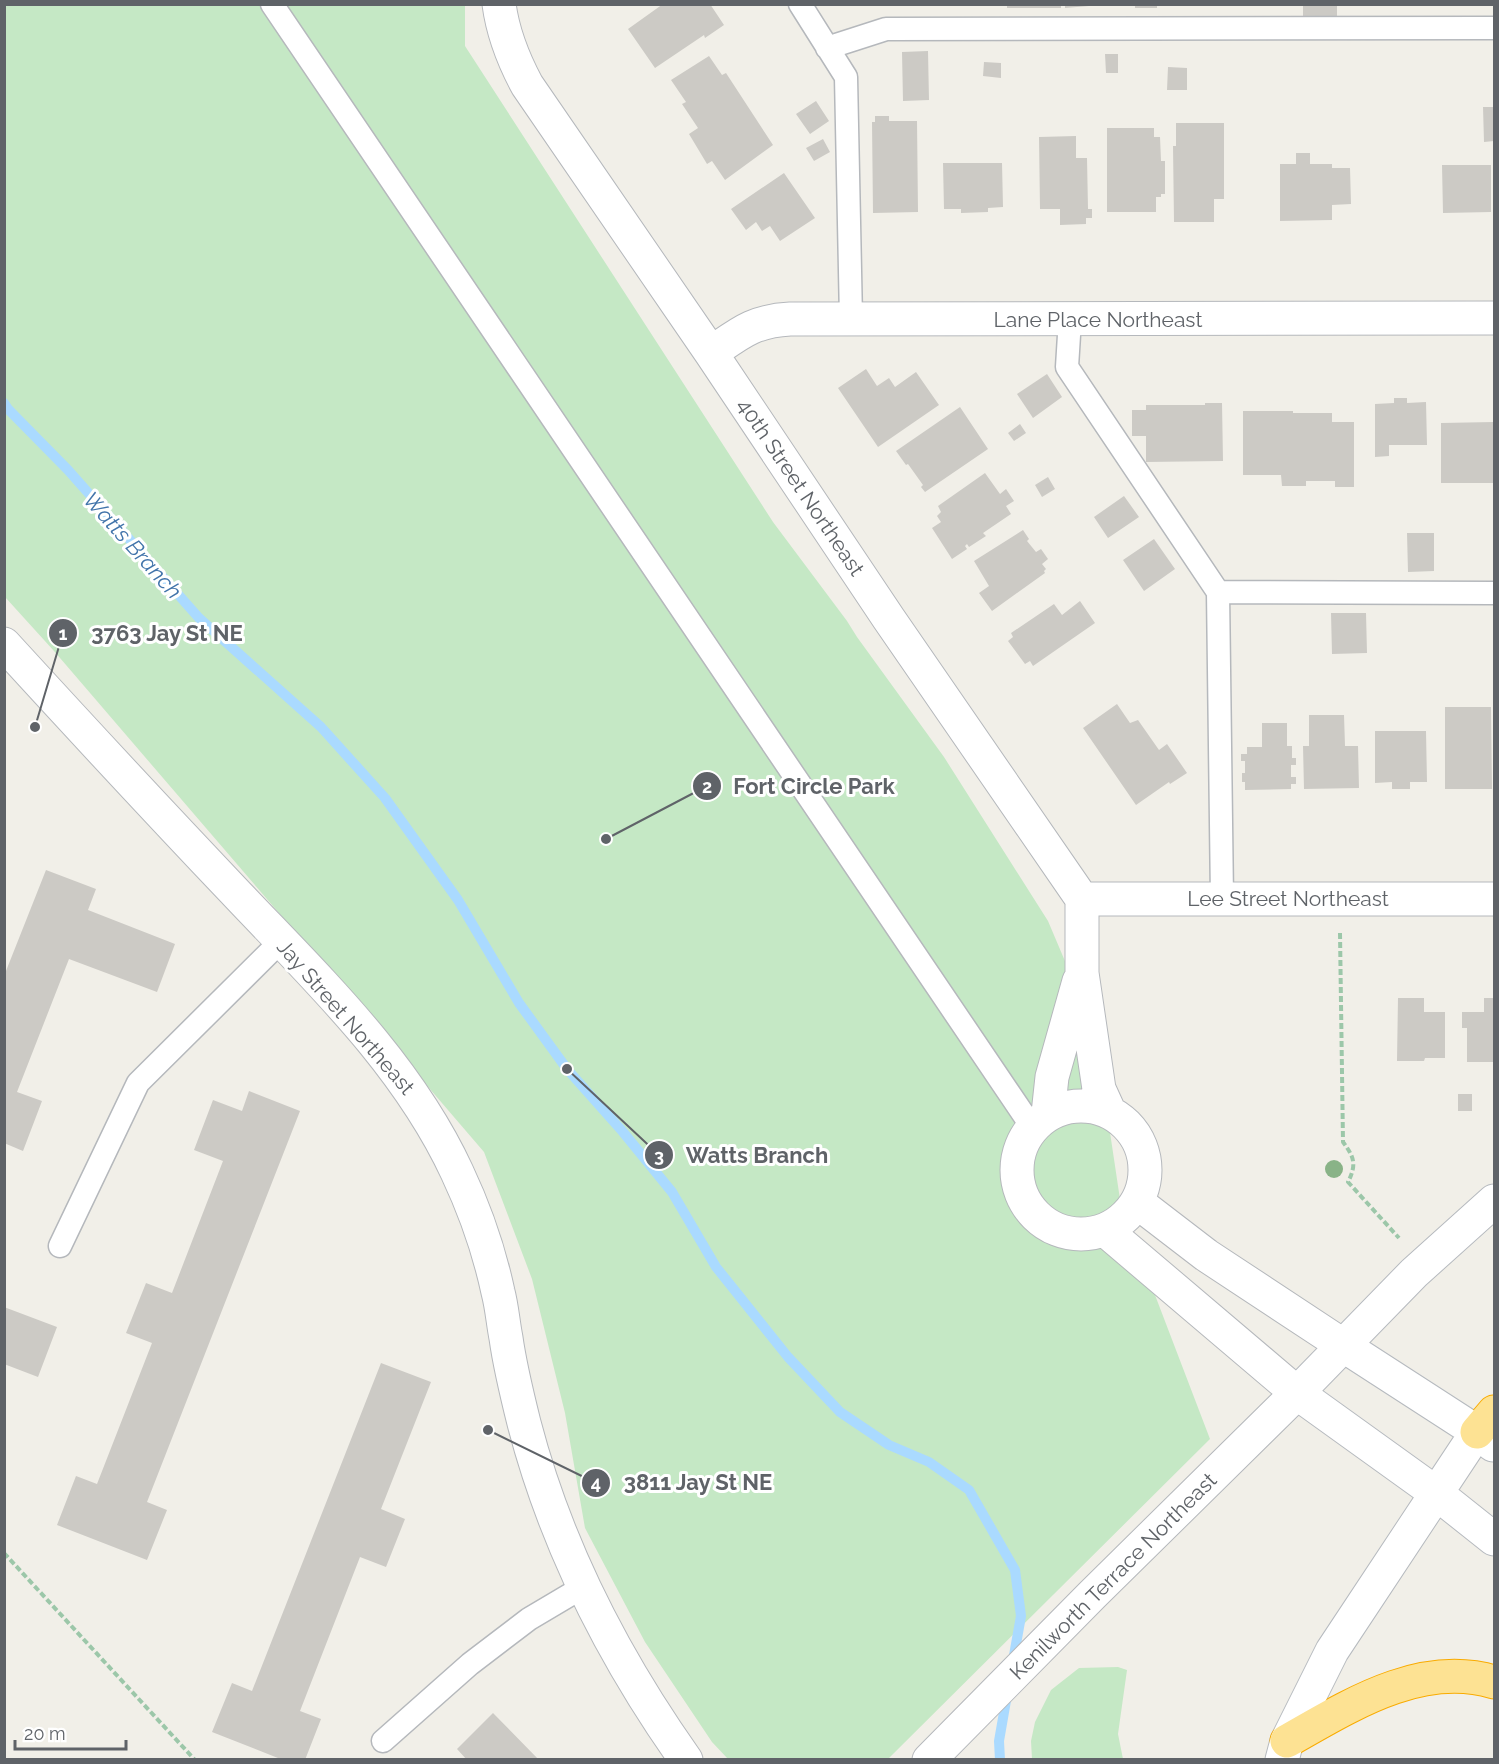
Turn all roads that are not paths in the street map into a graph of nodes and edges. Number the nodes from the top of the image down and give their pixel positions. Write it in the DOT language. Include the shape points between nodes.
graph roads {
  1 [pos="272,4"];
  2 [pos="499,4"];
  3 [pos="800,4"];
  4 [pos="1494,28"];
  5 [pos="827,48"];
  6 [pos="1494,318"];
  7 [pos="850,319"];
  8 [pos="1070,319"];
  9 [pos="711,353"];
  10 [pos="1218,592"];
  11 [pos="1494,593"];
  12 [pos="4,644"];
  13 [pos="1082,899"];
  14 [pos="1222,899"];
  15 [pos="1494,899"];
  16 [pos="281,940"];
  17 [pos="1082,973"];
  18 [pos="1109,1112"];
  19 [pos="1040,1121"];
  20 [pos="1494,1201"];
  21 [pos="1137,1202"];
  22 [pos="1105,1230"];
  23 [pos="60,1246"];
  24 [pos="1344,1346"];
  25 [pos="1298,1393"];
  26 [pos="1489,1430"];
  27 [pos="1436,1493"];
  28 [pos="1494,1539"];
  29 [pos="583,1587"];
  30 [pos="1494,1682"];
  31 [pos="382,1741"];
  32 [pos="1285,1750"];
  33 [pos="686,1760"];
  34 [pos="929,1760"];
  1 -- 19 [label="lane"];
  2 -- 9 [label="street, 40th Street Northeast" via="507,45 527,85"];
  3 -- 5 [label="lane"];
  4 -- 5 [label="lane" via="886,29"];
  5 -- 7 [label="lane" via="846,77"];
  6 -- 8 [label="street, Lane Place Northeast"];
  7 -- 8 [label="street, Lane Place Northeast"];
  7 -- 9 [label="street, Lane Place Northeast" via="765,321 741,331"];
  8 -- 10 [label="lane" via="1067,367"];
  9 -- 13 [label="street, 40th Street Northeast"];
  10 -- 11 [label="lane"];
  10 -- 14 [label="lane"];
  12 -- 16 [label="street, Jay Street Northeast"];
  13 -- 14 [label="street, Lee Street Northeast"];
  13 -- 17 [label="street"];
  14 -- 15 [label="street, Lee Street Northeast"];
  16 -- 23 [label="lane" via="138,1083"];
  16 -- 29 [label="street, Jay Street Northeast" via="389,1060 437,1132 457,1171 488,1252 536,1467"];
  17 -- 18 [label="street" via="1098,1089"];
  17 -- 19 [label="street"];
  18 -- 19 [label="street" via="1089,1106 1068,1107"];
  18 -- 21 [label="street" via="1126,1123 1145,1160 1145,1182"];
  19 -- 22 [label="street" via="1021,1145 1017,1166 1019,1186 1028,1206 1043,1222 1062,1231 1084,1234"];
  20 -- 24 [label="street, Kenilworth Terrace Northeast" via="1414,1273"];
  21 -- 22 [label="street"];
  21 -- 24 [label="street" via="1206,1255"];
  22 -- 25 [label="street"];
  24 -- 25 [label="street, Kenilworth Terrace Northeast"];
  24 -- 26 [label="street"];
  25 -- 27 [label="street"];
  25 -- 34 [label="street, Kenilworth Terrace Northeast"];
  26 -- 27 [label="street"];
  27 -- 28 [label="street"];
  27 -- 32 [label="street" via="1332,1651"];
  29 -- 31 [label="lane" via="529,1619 470,1664"];
  29 -- 33 [label="street, Jay Street Northeast" via="610,1642"];
  30 -- 32 [label="highway" via="1452,1676 1388,1689 1361,1699"];
}
